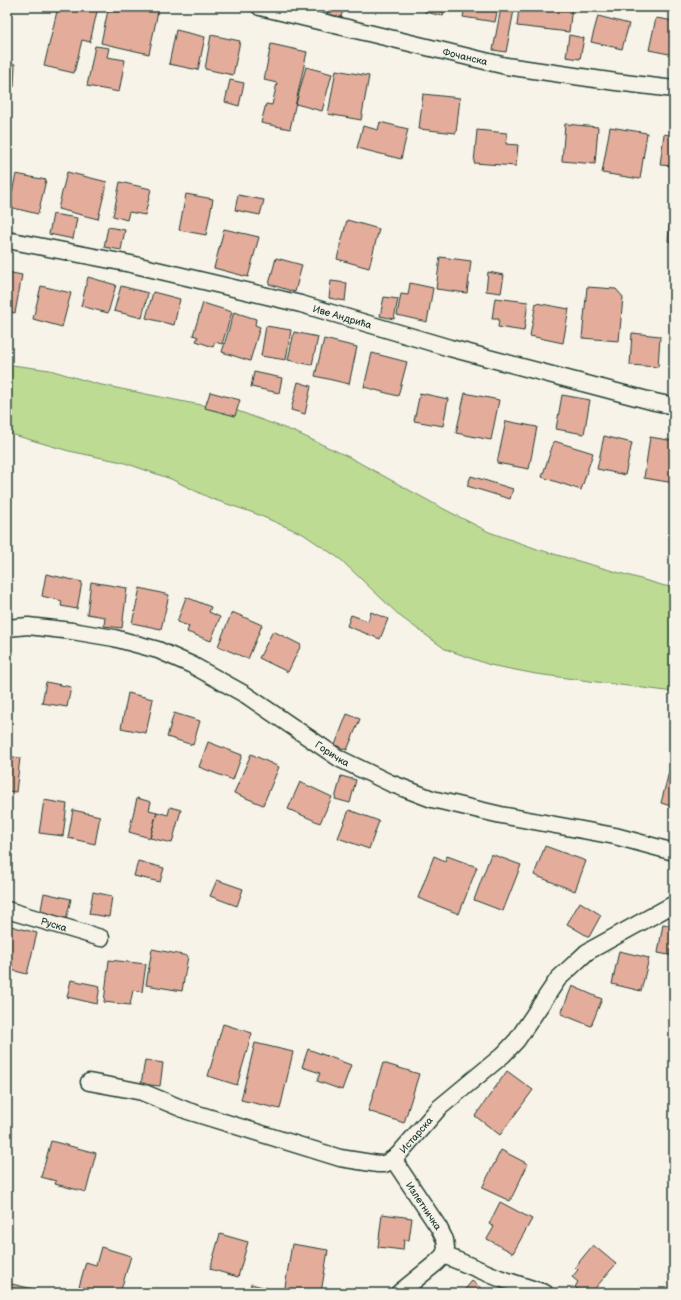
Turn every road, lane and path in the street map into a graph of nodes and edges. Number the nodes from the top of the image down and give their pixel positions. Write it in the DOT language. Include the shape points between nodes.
graph roads {
  1 [pos="260,7"];
  2 [pos="674,89"];
  3 [pos="7,240"];
  4 [pos="674,406"];
  5 [pos="7,628"];
  6 [pos="674,852"];
  7 [pos="674,904"];
  8 [pos="7,910"];
  9 [pos="102,938"];
  10 [pos="89,1082"];
  11 [pos="393,1159"];
  12 [pos="444,1255"];
  13 [pos="399,1293"];
  14 [pos="545,1293"];
  1 -- 2 [label="street, Фочанска" via="506,66"];
  3 -- 4 [label="street, Иве Андрића" via="131,264 300,304 450,348"];
  5 -- 6 [label="street, Горичка" via="28,626 72,630 158,650 192,665 246,695 340,759 390,783 432,799 501,815 615,836"];
  7 -- 11 [label="street, Истарска" via="587,952 555,984 504,1055 439,1108"];
  8 -- 9 [label="street, Руска"];
  10 -- 11 [label="street, Истарска" via="142,1092 188,1111 340,1158 378,1164 386,1164"];
  11 -- 12 [label="street, Излетничка" via="439,1228 445,1240"];
  12 -- 13 [label="street"];
  12 -- 14 [label="street" via="498,1278"];
}
